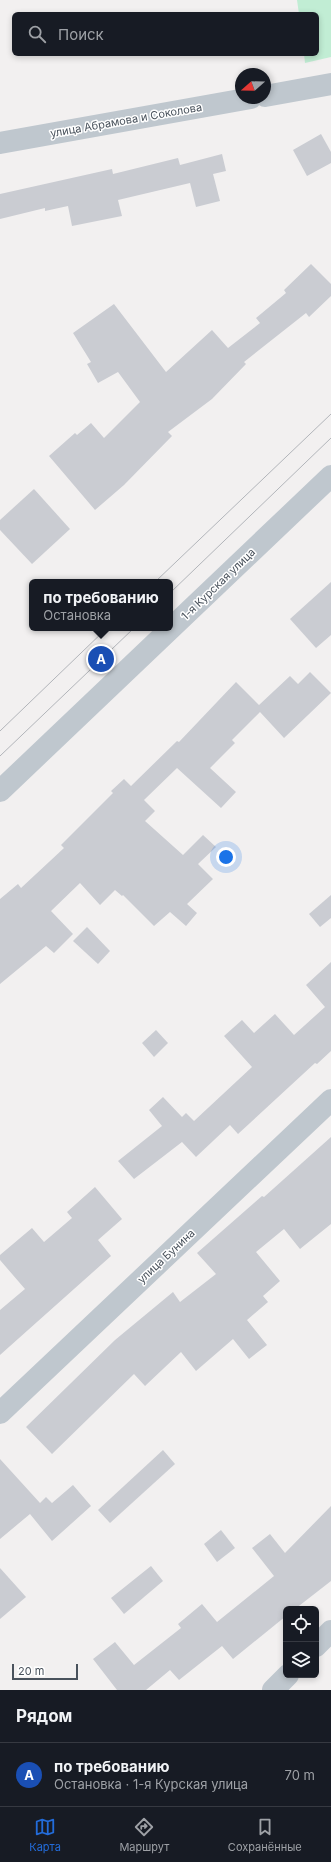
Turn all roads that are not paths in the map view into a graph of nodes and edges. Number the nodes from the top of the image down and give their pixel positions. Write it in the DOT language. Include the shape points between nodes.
graph roads {
  1 [pos="331,84"];
  2 [pos="271,95"];
  3 [pos="235,101"];
  4 [pos="0,143"];
  5 [pos="331,476"];
  6 [pos="173,626"];
  7 [pos="168,631"];
  8 [pos="0,791"];
  9 [pos="331,1100"];
  10 [pos="0,1413"];
  11 [pos="331,1631"];
  12 [pos="319,1643"];
  13 [pos="285,1678"];
  14 [pos="273,1690"];
  1 -- 2 [label="street"];
  3 -- 4 [label="street, улица Абрамова и Соколова"];
  5 -- 6 [label="street, 1-я Курская улица"];
  7 -- 8 [label="street, 1-я Курская улица"];
  9 -- 10 [label="street, улица Бунина"];
  11 -- 12 [label="street"];
  13 -- 14 [label="street"];
}
